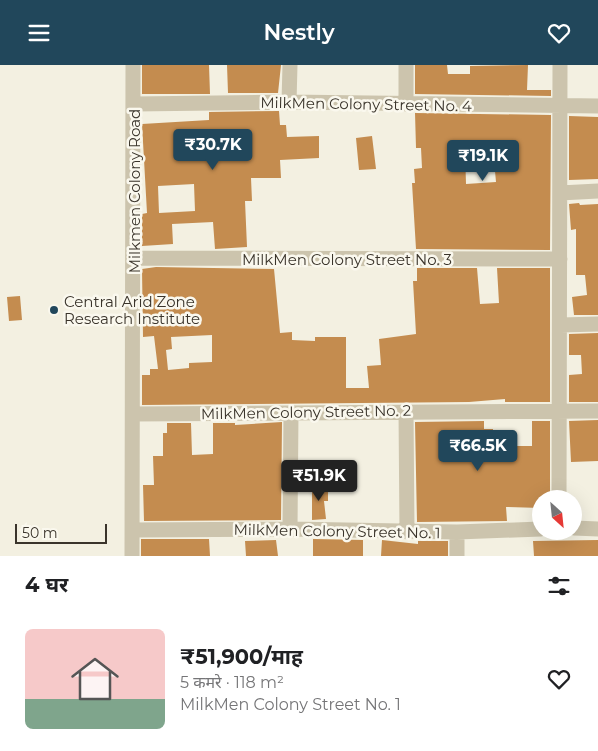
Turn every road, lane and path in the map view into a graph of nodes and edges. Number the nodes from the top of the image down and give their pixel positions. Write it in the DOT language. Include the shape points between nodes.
graph roads {
  1 [pos="133,65"];
  2 [pos="290,65"];
  3 [pos="406,65"];
  4 [pos="560,65"];
  5 [pos="290,102"];
  6 [pos="134,104"];
  7 [pos="406,104"];
  8 [pos="598,106"];
  9 [pos="559,107"];
  10 [pos="598,191"];
  11 [pos="560,193"];
  12 [pos="134,258"];
  13 [pos="560,259"];
  14 [pos="598,324"];
  15 [pos="561,325"];
  16 [pos="406,411"];
  17 [pos="598,411"];
  18 [pos="559,412"];
  19 [pos="134,413"];
  20 [pos="291,413"];
  21 [pos="559,490"];
  22 [pos="582,528"];
  23 [pos="290,529"];
  24 [pos="532,529"];
  25 [pos="598,529"];
  26 [pos="133,530"];
  27 [pos="407,532"];
  28 [pos="457,532"];
  29 [pos="132,556"];
  30 [pos="457,556"];
  1 -- 6 [label="street, Milkmen Colony Road"];
  2 -- 5 [label="street"];
  3 -- 7 [label="street"];
  4 -- 9 [label="street"];
  5 -- 6 [label="street, MilkMen Colony Street No. 4"];
  5 -- 7 [label="street, MilkMen Colony Street No. 4"];
  6 -- 12 [label="street, Milkmen Colony Road"];
  7 -- 9 [label="street, MilkMen Colony Street No. 4"];
  8 -- 9 [label="street, MilkMen Colony Street No. 4"];
  9 -- 11 [label="street"];
  10 -- 11 [label="street"];
  11 -- 13 [label="street"];
  12 -- 13 [label="street, MilkMen Colony Street No. 3"];
  12 -- 19 [label="street, Milkmen Colony Road"];
  13 -- 15 [label="street"];
  14 -- 15 [label="street"];
  15 -- 18 [label="street"];
  16 -- 18 [label="street, MilkMen Colony Street No. 2"];
  16 -- 20 [label="street, MilkMen Colony Street No. 2"];
  16 -- 27 [label="street"];
  17 -- 18 [label="street, MilkMen Colony Street No. 2"];
  18 -- 21 [label="street"];
  19 -- 20 [label="street, MilkMen Colony Street No. 2"];
  19 -- 26 [label="street, Milkmen Colony Road"];
  20 -- 23 [label="street"];
  22 -- 25 [label="street"];
  23 -- 26 [label="street, MilkMen Colony Street No. 1"];
  23 -- 27 [label="street, MilkMen Colony Street No. 1"];
  24 -- 28 [label="street, MilkMen Colony Street No. 1"];
  26 -- 29 [label="street, Milkmen Colony Road"];
  27 -- 28 [label="street, MilkMen Colony Street No. 1"];
  28 -- 30 [label="street"];
}
